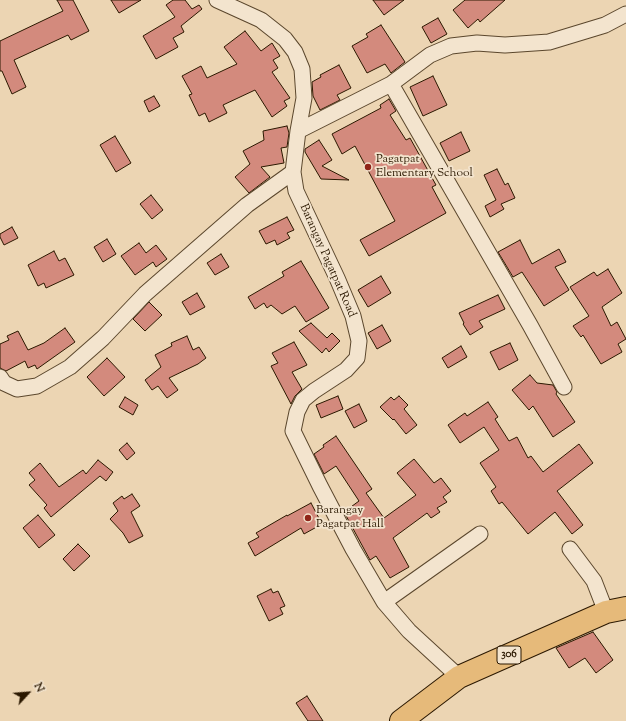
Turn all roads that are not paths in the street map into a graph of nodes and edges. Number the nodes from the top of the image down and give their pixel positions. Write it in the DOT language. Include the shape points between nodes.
graph roads {
  1 [pos="217,0"];
  2 [pos="626,14"];
  3 [pos="391,84"];
  4 [pos="298,131"];
  5 [pos="293,172"];
  6 [pos="0,377"];
  7 [pos="564,387"];
  8 [pos="480,534"];
  9 [pos="570,549"];
  10 [pos="384,602"];
  11 [pos="616,610"];
  12 [pos="460,677"];
  13 [pos="401,721"];
  1 -- 4 [label="street, Barangay Pagatpat Road" via="260,20 285,39 296,52 302,69 304,98"];
  2 -- 3 [label="street" via="605,25 549,42 451,46 430,55"];
  3 -- 4 [label="street"];
  3 -- 7 [label="street"];
  4 -- 5 [label="street, Barangay Pagatpat Road"];
  5 -- 6 [label="street" via="247,205 146,294 70,367 37,386 17,388 4,383"];
  5 -- 10 [label="street, Barangay Pagatpat Road" via="296,191 353,316 359,341 357,358 346,370 303,400 296,412 293,431 338,521"];
  8 -- 10 [label="street"];
  9 -- 11 [label="street"];
  10 -- 12 [label="street, Barangay Pagatpat Road" via="409,631"];
  11 -- 12 [label="main road, 306"];
  12 -- 13 [label="main road, 306"];
}
